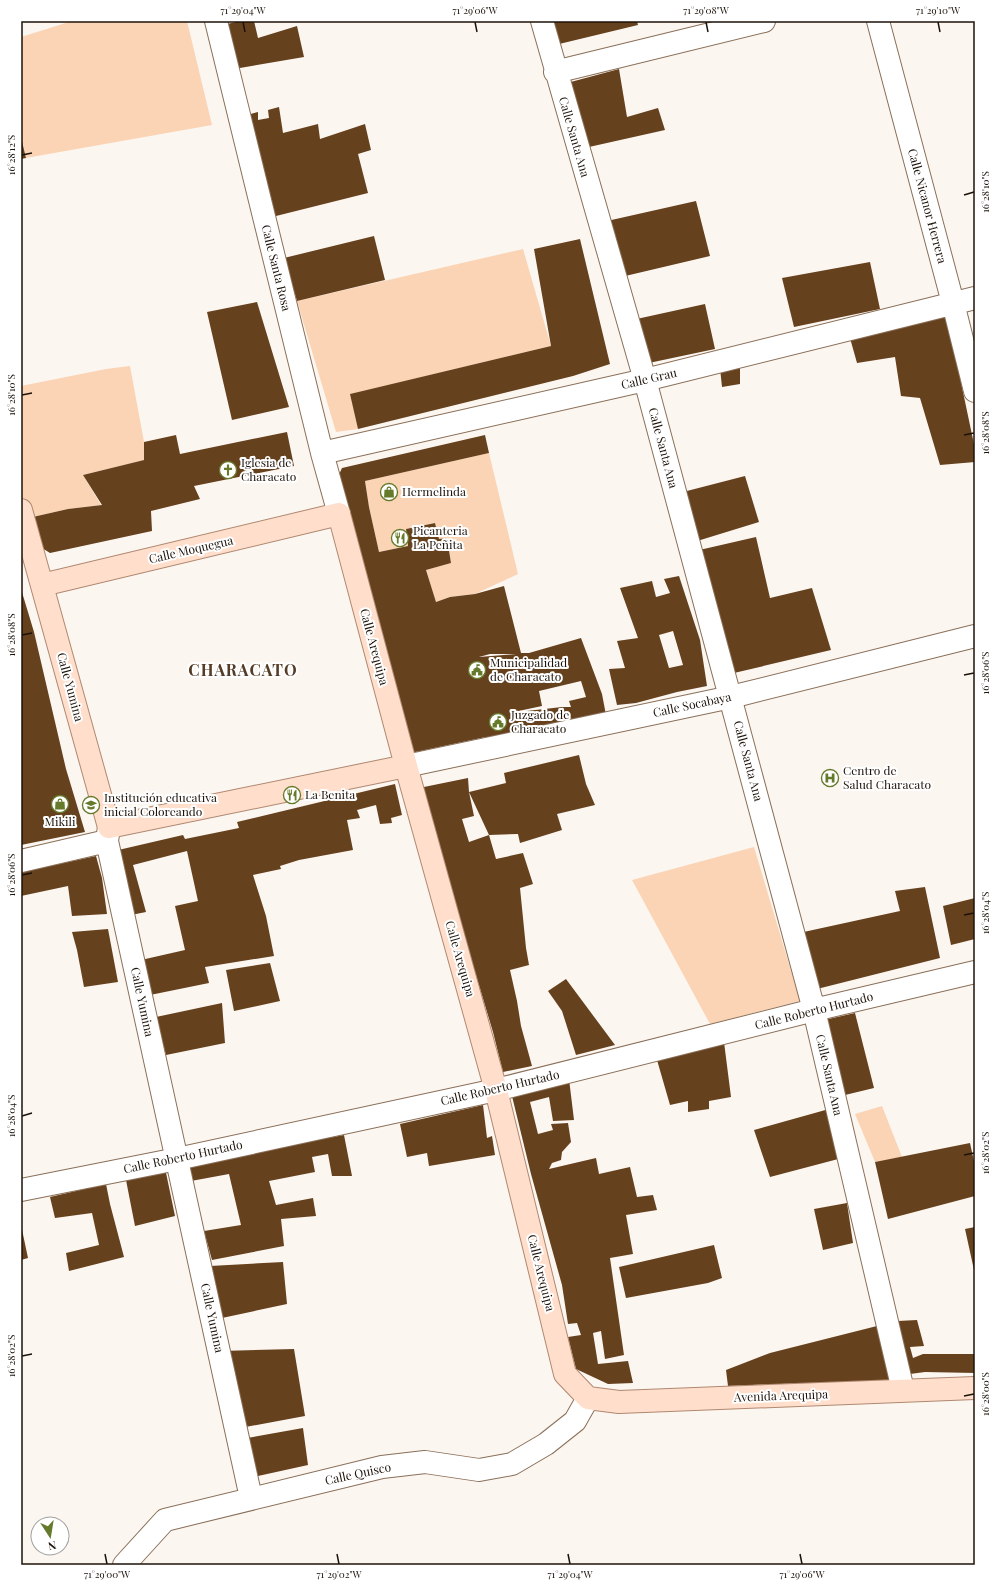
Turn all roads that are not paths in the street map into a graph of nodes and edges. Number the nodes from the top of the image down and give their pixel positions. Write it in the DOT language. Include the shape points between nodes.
graph roads {
  1 [pos="216,21"];
  2 [pos="542,21"];
  3 [pos="764,21"];
  4 [pos="878,21"];
  5 [pos="555,72"];
  6 [pos="975,298"];
  7 [pos="953,303"];
  8 [pos="645,380"];
  9 [pos="975,391"];
  10 [pos="322,453"];
  11 [pos="21,510"];
  12 [pos="339,514"];
  13 [pos="24,533"];
  14 [pos="42,585"];
  15 [pos="975,636"];
  16 [pos="731,697"];
  17 [pos="406,766"];
  18 [pos="108,834"];
  19 [pos="21,861"];
  20 [pos="975,972"];
  21 [pos="814,1010"];
  22 [pos="496,1090"];
  23 [pos="177,1159"];
  24 [pos="21,1190"];
  25 [pos="975,1388"];
  26 [pos="903,1390"];
  27 [pos="588,1398"];
  28 [pos="251,1498"];
  29 [pos="124,1565"];
  1 -- 10 [label="street, Calle Santa Rosa"];
  2 -- 5 [label="street, Calle Santa Ana"];
  3 -- 5 [label="street"];
  4 -- 7 [label="street, Calle Nicanor Herrera"];
  5 -- 8 [label="street, Calle Santa Ana"];
  6 -- 7 [label="street, Calle Grau"];
  7 -- 8 [label="street, Calle Grau"];
  7 -- 9 [label="street, Calle Nicanor Herrera"];
  8 -- 10 [label="street, Calle Grau"];
  8 -- 16 [label="street, Calle Santa Ana"];
  10 -- 12 [label="street, Calle Santa Rosa"];
  11 -- 13 [label="main road, Calle Yumina"];
  12 -- 14 [label="main road, Calle Moquegua"];
  12 -- 17 [label="main road, Calle Arequipa"];
  13 -- 14 [label="main road, Calle Yumina"];
  14 -- 18 [label="main road, Calle Yumina"];
  15 -- 16 [label="street, Calle Socabaya"];
  16 -- 17 [label="street, Calle Socabaya"];
  16 -- 21 [label="street, Calle Santa Ana"];
  17 -- 18 [label="main road"];
  17 -- 22 [label="main road, Calle Arequipa"];
  18 -- 19 [label="street"];
  18 -- 23 [label="street, Calle Yumina"];
  20 -- 21 [label="street, Calle Roberto Hurtado"];
  21 -- 22 [label="street, Calle Roberto Hurtado"];
  21 -- 26 [label="street, Calle Santa Ana"];
  22 -- 23 [label="street, Calle Roberto Hurtado"];
  22 -- 27 [label="main road, Calle Arequipa" via="565,1374"];
  23 -- 24 [label="street, Calle Roberto Hurtado"];
  23 -- 28 [label="street, Calle Yumina"];
  25 -- 26 [label="main road, Avenida Arequipa"];
  26 -- 27 [label="main road, Avenida Arequipa" via="619,1402"];
  27 -- 28 [label="street, Calle Quisco" via="575,1421 546,1444 512,1464 479,1470 425,1462 382,1467"];
  28 -- 29 [label="street, Calle Quisco" via="165,1520"];
}
